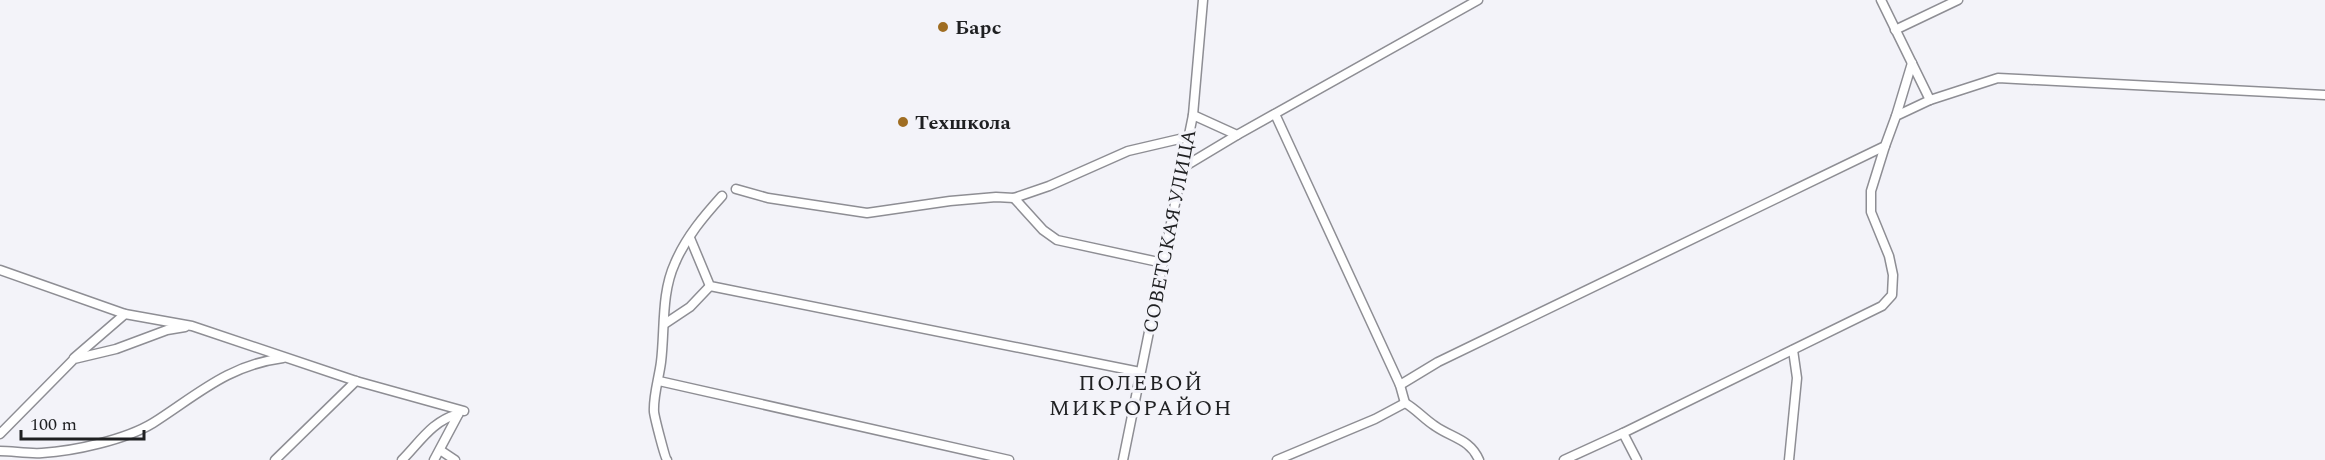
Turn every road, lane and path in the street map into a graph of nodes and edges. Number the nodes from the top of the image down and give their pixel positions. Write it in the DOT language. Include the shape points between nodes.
graph roads {
  1 [pos="1203,0"];
  2 [pos="1478,0"];
  3 [pos="1881,0"];
  4 [pos="1958,0"];
  5 [pos="1895,30"];
  6 [pos="1912,63"];
  7 [pos="2325,95"];
  8 [pos="1930,100"];
  9 [pos="1275,114"];
  10 [pos="1193,115"];
  11 [pos="1896,116"];
  12 [pos="1237,135"];
  13 [pos="1188,136"];
  14 [pos="1886,146"];
  15 [pos="1182,168"];
  16 [pos="736,189"];
  17 [pos="722,196"];
  18 [pos="1014,198"];
  19 [pos="690,238"];
  20 [pos="1163,263"];
  21 [pos="0,270"];
  22 [pos="710,286"];
  23 [pos="125,314"];
  24 [pos="666,322"];
  25 [pos="192,326"];
  26 [pos="1793,350"];
  27 [pos="288,358"];
  28 [pos="74,359"];
  29 [pos="1140,372"];
  30 [pos="356,381"];
  31 [pos="659,381"];
  32 [pos="1400,385"];
  33 [pos="1405,403"];
  34 [pos="461,412"];
  35 [pos="1623,433"];
  36 [pos="0,434"];
  37 [pos="0,450"];
  38 [pos="440,450"];
  39 [pos="275,460"];
  40 [pos="402,460"];
  41 [pos="434,460"];
  42 [pos="455,460"];
  43 [pos="667,460"];
  44 [pos="1009,460"];
  45 [pos="1123,460"];
  46 [pos="1277,460"];
  47 [pos="1479,460"];
  48 [pos="1564,460"];
  49 [pos="1637,460"];
  50 [pos="1790,460"];
  1 -- 10 [label="street, СОВЕТСКАЯ УЛИЦА"];
  2 -- 9 [label="street"];
  3 -- 5 [label="street"];
  4 -- 5 [label="street"];
  5 -- 6 [label="street"];
  6 -- 8 [label="street"];
  6 -- 11 [label="street"];
  7 -- 8 [label="street" via="1998,78"];
  8 -- 11 [label="street"];
  9 -- 12 [label="street"];
  9 -- 32 [label="street"];
  10 -- 12 [label="street"];
  10 -- 13 [label="street, СОВЕТСКАЯ УЛИЦА"];
  11 -- 14 [label="street"];
  12 -- 15 [label="street"];
  13 -- 15 [label="street, СОВЕТСКАЯ УЛИЦА"];
  13 -- 18 [label="street" via="1128,151"];
  14 -- 26 [label="street" via="1871,191 1871,212 1889,256 1892,295 1882,306"];
  14 -- 32 [label="street" via="1449,357"];
  15 -- 20 [label="street, СОВЕТСКАЯ УЛИЦА"];
  16 -- 18 [label="street" via="768,198 867,213 961,200"];
  17 -- 19 [label="street"];
  18 -- 20 [label="street" via="1057,240"];
  19 -- 22 [label="street"];
  19 -- 24 [label="street" via="675,263 665,297"];
  20 -- 29 [label="street, СОВЕТСКАЯ УЛИЦА"];
  21 -- 23 [label="street"];
  22 -- 24 [label="street" via="690,307"];
  22 -- 29 [label="street"];
  23 -- 25 [label="street"];
  23 -- 28 [label="street"];
  24 -- 31 [label="street"];
  25 -- 27 [label="street"];
  25 -- 28 [label="street"];
  26 -- 35 [label="street"];
  26 -- 50 [label="street" via="1797,378"];
  27 -- 30 [label="street"];
  27 -- 37 [label="street" via="231,372 151,424 116,439 41,454"];
  28 -- 36 [label="street"];
  29 -- 45 [label="street, СОВЕТСКАЯ УЛИЦА"];
  30 -- 34 [label="street"];
  30 -- 39 [label="street"];
  31 -- 43 [label="street" via="654,412"];
  31 -- 44 [label="street"];
  32 -- 33 [label="street"];
  33 -- 46 [label="street"];
  33 -- 47 [label="street" via="1434,426 1463,440"];
  34 -- 38 [label="street"];
  34 -- 40 [label="street" via="430,429"];
  35 -- 48 [label="street"];
  35 -- 49 [label="street"];
  38 -- 41 [label="street"];
  38 -- 42 [label="street"];
}
